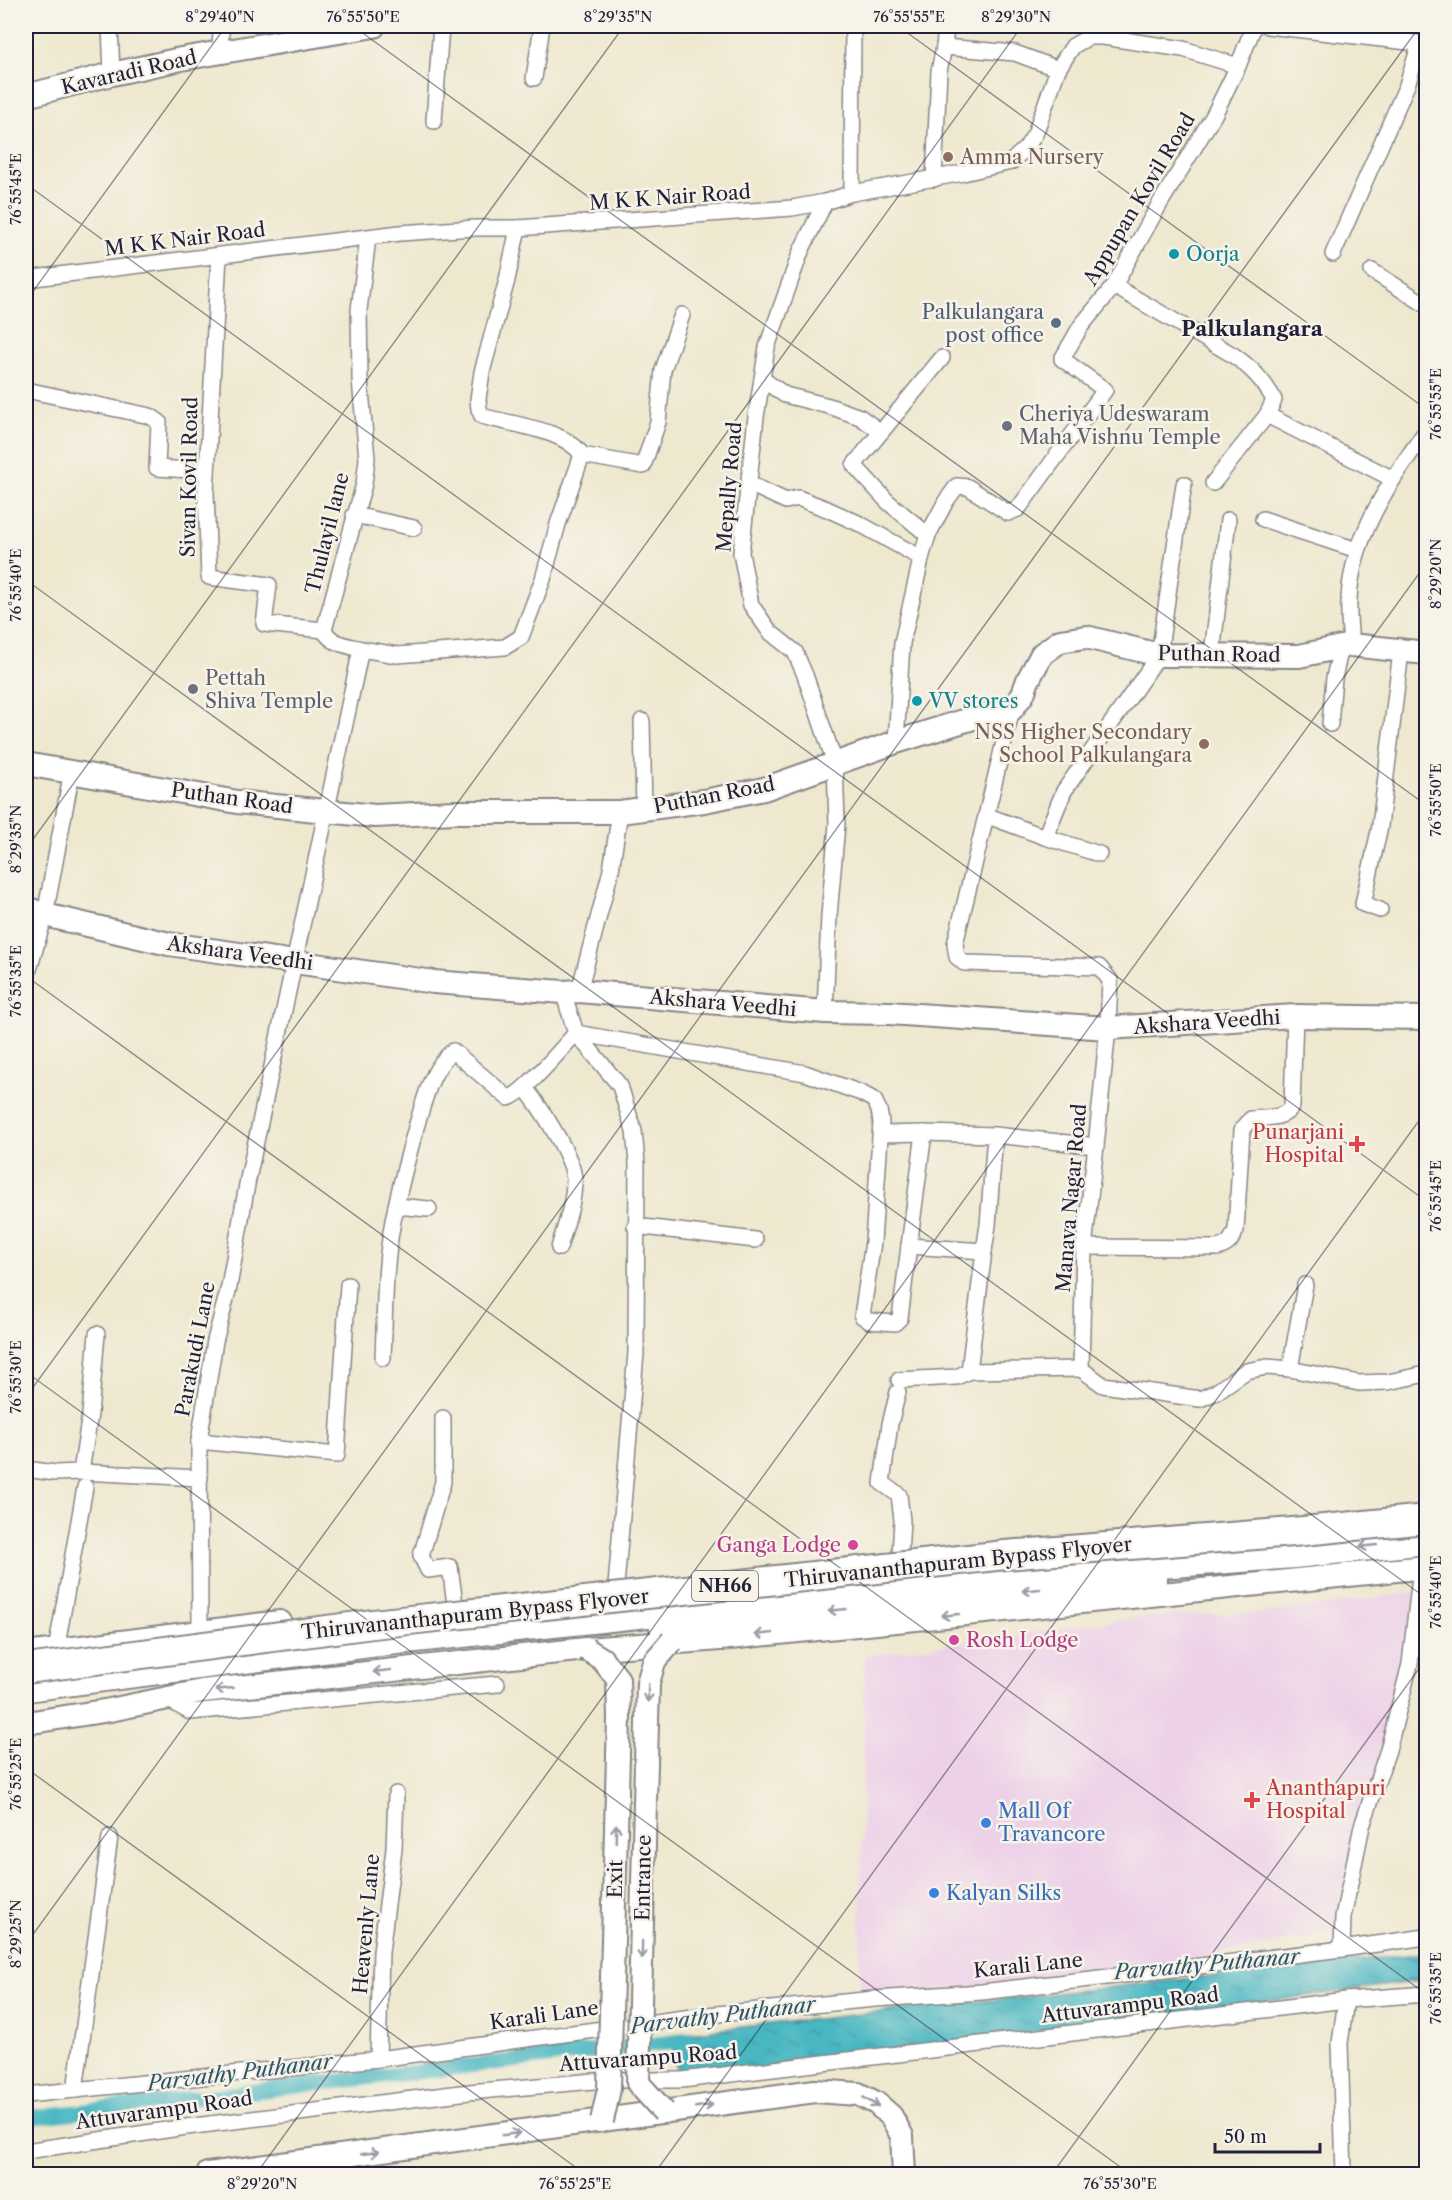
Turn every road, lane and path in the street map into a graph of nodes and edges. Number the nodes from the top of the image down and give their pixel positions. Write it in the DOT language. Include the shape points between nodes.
graph roads {
  1 [pos="110,26"];
  2 [pos="222,26"];
  3 [pos="375,26"];
  4 [pos="441,26"];
  5 [pos="542,26"];
  6 [pos="853,26"];
  7 [pos="946,26"];
  8 [pos="1254,26"];
  9 [pos="1268,26"];
  10 [pos="1423,44"];
  11 [pos="944,47"];
  12 [pos="219,53"];
  13 [pos="1238,66"];
  14 [pos="1058,69"];
  15 [pos="112,74"];
  16 [pos="534,78"];
  17 [pos="26,96"];
  18 [pos="434,121"];
  19 [pos="934,179"];
  20 [pos="852,193"];
  21 [pos="825,202"];
  22 [pos="518,228"];
  23 [pos="368,238"];
  24 [pos="1333,254"];
  25 [pos="219,256"];
  26 [pos="1372,271"];
  27 [pos="26,279"];
  28 [pos="1114,286"];
  29 [pos="1426,305"];
  30 [pos="682,315"];
  31 [pos="942,358"];
  32 [pos="762,379"];
  33 [pos="26,390"];
  34 [pos="1267,415"];
  35 [pos="1426,431"];
  36 [pos="881,432"];
  37 [pos="582,455"];
  38 [pos="207,471"];
  39 [pos="1393,478"];
  40 [pos="1213,483"];
  41 [pos="749,484"];
  42 [pos="1184,484"];
  43 [pos="354,515"];
  44 [pos="1263,519"];
  45 [pos="1228,520"];
  46 [pos="414,528"];
  47 [pos="928,536"];
  48 [pos="1357,550"];
  49 [pos="921,558"];
  50 [pos="324,630"];
  51 [pos="1346,646"];
  52 [pos="361,649"];
  53 [pos="1401,651"];
  54 [pos="1426,653"];
  55 [pos="1212,654"];
  56 [pos="1159,655"];
  57 [pos="1012,709"];
  58 [pos="642,721"];
  59 [pos="1330,724"];
  60 [pos="896,742"];
  61 [pos="835,763"];
  62 [pos="26,764"];
  63 [pos="72,771"];
  64 [pos="644,809"];
  65 [pos="327,810"];
  66 [pos="620,812"];
  67 [pos="987,816"];
  68 [pos="1045,837"];
  69 [pos="1100,854"];
  70 [pos="1380,910"];
  71 [pos="35,912"];
  72 [pos="294,961"];
  73 [pos="26,980"];
  74 [pos="571,991"];
  75 [pos="825,1012"];
  76 [pos="1295,1016"];
  77 [pos="1426,1018"];
  78 [pos="1108,1028"];
  79 [pos="576,1033"];
  80 [pos="525,1088"];
  81 [pos="924,1133"];
  82 [pos="881,1134"];
  83 [pos="995,1135"];
  84 [pos="1096,1146"];
  85 [pos="396,1206"];
  86 [pos="429,1209"];
  87 [pos="635,1226"];
  88 [pos="755,1240"];
  89 [pos="909,1246"];
  90 [pos="1084,1247"];
  91 [pos="559,1248"];
  92 [pos="984,1251"];
  93 [pos="348,1285"];
  94 [pos="1305,1285"];
  95 [pos="97,1334"];
  96 [pos="383,1358"];
  97 [pos="1081,1369"];
  98 [pos="1290,1369"];
  99 [pos="969,1371"];
  100 [pos="1426,1374"];
  101 [pos="443,1418"];
  102 [pos="199,1441"];
  103 [pos="26,1468"];
  104 [pos="200,1478"];
  105 [pos="83,1479"];
  106 [pos="1422,1514"];
  107 [pos="900,1556"];
  108 [pos="1425,1558"];
  109 [pos="1358,1575"];
  110 [pos="615,1586"];
  111 [pos="455,1604"];
  112 [pos="200,1632"];
  113 [pos="672,1641"];
  114 [pos="586,1648"];
  115 [pos="56,1650"];
  116 [pos="26,1654"];
  117 [pos="26,1669"];
  118 [pos="497,1684"];
  119 [pos="26,1688"];
  120 [pos="167,1700"];
  121 [pos="26,1701"];
  122 [pos="26,1723"];
  123 [pos="396,1794"];
  124 [pos="110,1837"];
  125 [pos="1426,1937"];
  126 [pos="1342,1949"];
  127 [pos="1426,1994"];
  128 [pos="1346,2000"];
  129 [pos="378,2059"];
  130 [pos="75,2090"];
  131 [pos="26,2095"];
  132 [pos="664,2112"];
  133 [pos="602,2121"];
  134 [pos="26,2151"];
  135 [pos="208,2175"];
  136 [pos="904,2175"];
  137 [pos="1344,2175"];
  1 -- 15 [label="street"];
  2 -- 12 [label="street"];
  3 -- 12 [label="street, Kavaradi Road"];
  4 -- 18 [label="street"];
  5 -- 16 [label="street"];
  6 -- 20 [label="street"];
  7 -- 11 [label="street"];
  8 -- 13 [label="street, Appupan Kovil Road"];
  9 -- 10 [label="street"];
  10 -- 24 [label="street"];
  11 -- 14 [label="street" via="1015,53"];
  11 -- 19 [label="street" via="939,71"];
  12 -- 15 [label="street, Kavaradi Road"];
  13 -- 14 [label="street, M K K Nair Road" via="1183,50 1089,37 1073,46"];
  13 -- 28 [label="street, Appupan Kovil Road" via="1214,115"];
  14 -- 19 [label="street, M K K Nair Road" via="1035,134 1011,162"];
  15 -- 17 [label="street, Kavaradi Road"];
  19 -- 20 [label="street, M K K Nair Road"];
  20 -- 21 [label="street, M K K Nair Road"];
  21 -- 22 [label="street, M K K Nair Road" via="757,212"];
  21 -- 32 [label="street, Mepally Road" via="801,251 767,347"];
  22 -- 23 [label="street, M K K Nair Road"];
  22 -- 37 [label="street" via="482,372 478,409 482,416 555,435"];
  23 -- 25 [label="street, M K K Nair Road"];
  23 -- 43 [label="street, Thulayil lane" via="359,310 367,459"];
  25 -- 27 [label="street, M K K Nair Road"];
  25 -- 38 [label="street, Sivan Kovil Road"];
  26 -- 29 [label="street"];
  28 -- 34 [label="street" via="1248,365 1274,400"];
  28 -- 47 [label="street, Appupan Kovil Road" via="1081,326 1062,359 1105,390 1045,474 1018,509 1008,513 968,487 957,486"];
  30 -- 37 [label="street" via="663,370 658,422 643,466"];
  31 -- 36 [label="street"];
  32 -- 36 [label="street" via="785,396 829,405 860,417"];
  32 -- 41 [label="street, Mepally Road"];
  33 -- 38 [label="street" via="150,416 159,422 157,468"];
  34 -- 39 [label="street"];
  34 -- 40 [label="street"];
  35 -- 39 [label="street"];
  36 -- 47 [label="street" via="854,465 888,502"];
  37 -- 52 [label="street" via="521,637 505,647 397,655"];
  38 -- 50 [label="street, Sivan Kovil Road" via="209,577 268,585 264,624"];
  39 -- 48 [label="street"];
  41 -- 49 [label="street" via="786,501 798,498 827,508"];
  41 -- 61 [label="street, Mepally Road" via="741,553 751,605 770,632 795,652"];
  42 -- 56 [label="street"];
  43 -- 46 [label="street"];
  43 -- 50 [label="street, Thulayil lane"];
  44 -- 48 [label="street"];
  45 -- 55 [label="street"];
  47 -- 49 [label="street, Appupan Kovil Road"];
  48 -- 51 [label="street"];
  49 -- 60 [label="street, Appupan Kovil Road" via="902,643"];
  50 -- 52 [label="street" via="336,643"];
  51 -- 53 [label="street, Puthan Road"];
  51 -- 55 [label="street, Puthan Road" via="1299,656"];
  51 -- 59 [label="street" via="1334,678"];
  52 -- 65 [label="street"];
  53 -- 54 [label="street, Puthan Road"];
  53 -- 70 [label="street" via="1380,826 1363,903"];
  55 -- 56 [label="street, Puthan Road"];
  56 -- 57 [label="street, Puthan Road" via="1086,637 1060,640 1042,654"];
  56 -- 68 [label="street" via="1064,791"];
  57 -- 60 [label="street, Puthan Road"];
  57 -- 67 [label="street, Manava Nagar Road"];
  58 -- 64 [label="street"];
  60 -- 61 [label="street, Puthan Road"];
  61 -- 64 [label="street, Puthan Road" via="764,789"];
  61 -- 75 [label="street, Mepally Road" via="837,824"];
  62 -- 63 [label="street, Puthan Road"];
  63 -- 65 [label="street, Puthan Road" via="237,802"];
  63 -- 71 [label="street"];
  64 -- 66 [label="street, Puthan Road"];
  65 -- 66 [label="street, Puthan Road" via="375,816"];
  65 -- 72 [label="street, Parakudi Lane"];
  66 -- 74 [label="street" via="611,870"];
  67 -- 68 [label="street"];
  67 -- 78 [label="street, Manava Nagar Road" via="957,933 957,957 964,963 1099,968 1110,980"];
  68 -- 69 [label="street"];
  71 -- 72 [label="street, Akshara Veedhi" via="169,944"];
  71 -- 73 [label="street"];
  72 -- 74 [label="street, Akshara Veedhi" via="434,981"];
  72 -- 102 [label="street, Parakudi Lane" via="215,1341"];
  74 -- 75 [label="street, Akshara Veedhi"];
  74 -- 79 [label="street"];
  75 -- 78 [label="street, Akshara Veedhi"];
  76 -- 77 [label="street, Akshara Veedhi"];
  76 -- 78 [label="street, Akshara Veedhi"];
  76 -- 90 [label="street" via="1292,1106 1284,1115 1251,1119 1242,1130 1236,1230 1226,1246"];
  78 -- 84 [label="street, Manava Nagar Road"];
  79 -- 80 [label="street"];
  79 -- 82 [label="street" via="805,1073 874,1100"];
  79 -- 87 [label="street" via="620,1086 634,1131"];
  80 -- 85 [label="street" via="508,1098 453,1052 446,1057 428,1089"];
  80 -- 91 [label="street" via="540,1107 575,1178"];
  81 -- 82 [label="street"];
  81 -- 83 [label="street"];
  81 -- 89 [label="street"];
  82 -- 89 [label="street" via="873,1242 862,1316 869,1321 895,1323 900,1318"];
  83 -- 84 [label="street"];
  83 -- 92 [label="street"];
  84 -- 90 [label="street, Manava Nagar Road"];
  85 -- 86 [label="street"];
  85 -- 96 [label="street" via="387,1275"];
  87 -- 88 [label="street"];
  87 -- 110 [label="street" via="636,1353"];
  89 -- 92 [label="street"];
  90 -- 97 [label="street, Manava Nagar Road"];
  92 -- 99 [label="street"];
  93 -- 102 [label="street, Parakudi Lane" via="337,1455"];
  94 -- 98 [label="street"];
  95 -- 105 [label="street" via="82,1455"];
  97 -- 98 [label="street" via="1103,1385 1200,1399 1246,1371 1267,1367"];
  97 -- 99 [label="street"];
  98 -- 100 [label="street" via="1359,1383"];
  99 -- 107 [label="street" via="957,1377 899,1386 882,1483 899,1495"];
  101 -- 111 [label="street" via="443,1482 422,1556 428,1570 450,1567"];
  102 -- 104 [label="street"];
  103 -- 105 [label="street"];
  104 -- 105 [label="street"];
  104 -- 112 [label="street"];
  105 -- 115 [label="street"];
  106 -- 107 [label="street" via="1296,1521"];
  106 -- 117 [label="highway, Thiruvananthapuram Bypass Flyover / NH66, bridge" via="1293,1532 982,1558 373,1624"];
  107 -- 110 [label="street"];
  108 -- 109 [label="street"];
  108 -- 119 [label="highway, Thiruvananthapuram Bypass Flyover / NH66, one-way" via="1294,1554 1011,1575 378,1642"];
  108 -- 126 [label="street" via="1410,1664 1389,1750 1362,1826 1343,1917"];
  109 -- 113 [label="street, one-way"];
  109 -- 121 [label="street, one-way" via="1343,1565 1051,1588 174,1675"];
  110 -- 111 [label="street"];
  111 -- 112 [label="street"];
  112 -- 115 [label="street"];
  113 -- 114 [label="street"];
  113 -- 132 [label="street, Entrance, one-way, bridge" via="654,1662 648,1683 638,2083"];
  114 -- 120 [label="street, one-way" via="202,1691"];
  133 -- 114 [label="street, Exit, one-way, bridge" via="609,2089 618,1679 602,1659"];
  115 -- 116 [label="street"];
  118 -- 120 [label="street" via="190,1712"];
  120 -- 122 [label="street"];
  123 -- 129 [label="street, Heavenly Lane" via="394,1848 381,1952"];
  124 -- 130 [label="street"];
  125 -- 126 [label="street, Karali Lane"];
  126 -- 129 [label="street, Karali Lane" via="982,1992 707,2015"];
  127 -- 128 [label="street, Attuvarampu Road"];
  128 -- 134 [label="street, Attuvarampu Road" via="682,2080 605,2080 448,2094"];
  128 -- 137 [label="street" via="1340,2043"];
  129 -- 130 [label="street, Karali Lane"];
  130 -- 131 [label="street, Karali Lane"];
  132 -- 133 [label="street"];
  132 -- 136 [label="street, one-way" via="815,2091 858,2094 891,2116 902,2136"];
  135 -- 133 [label="street, one-way"];
}
